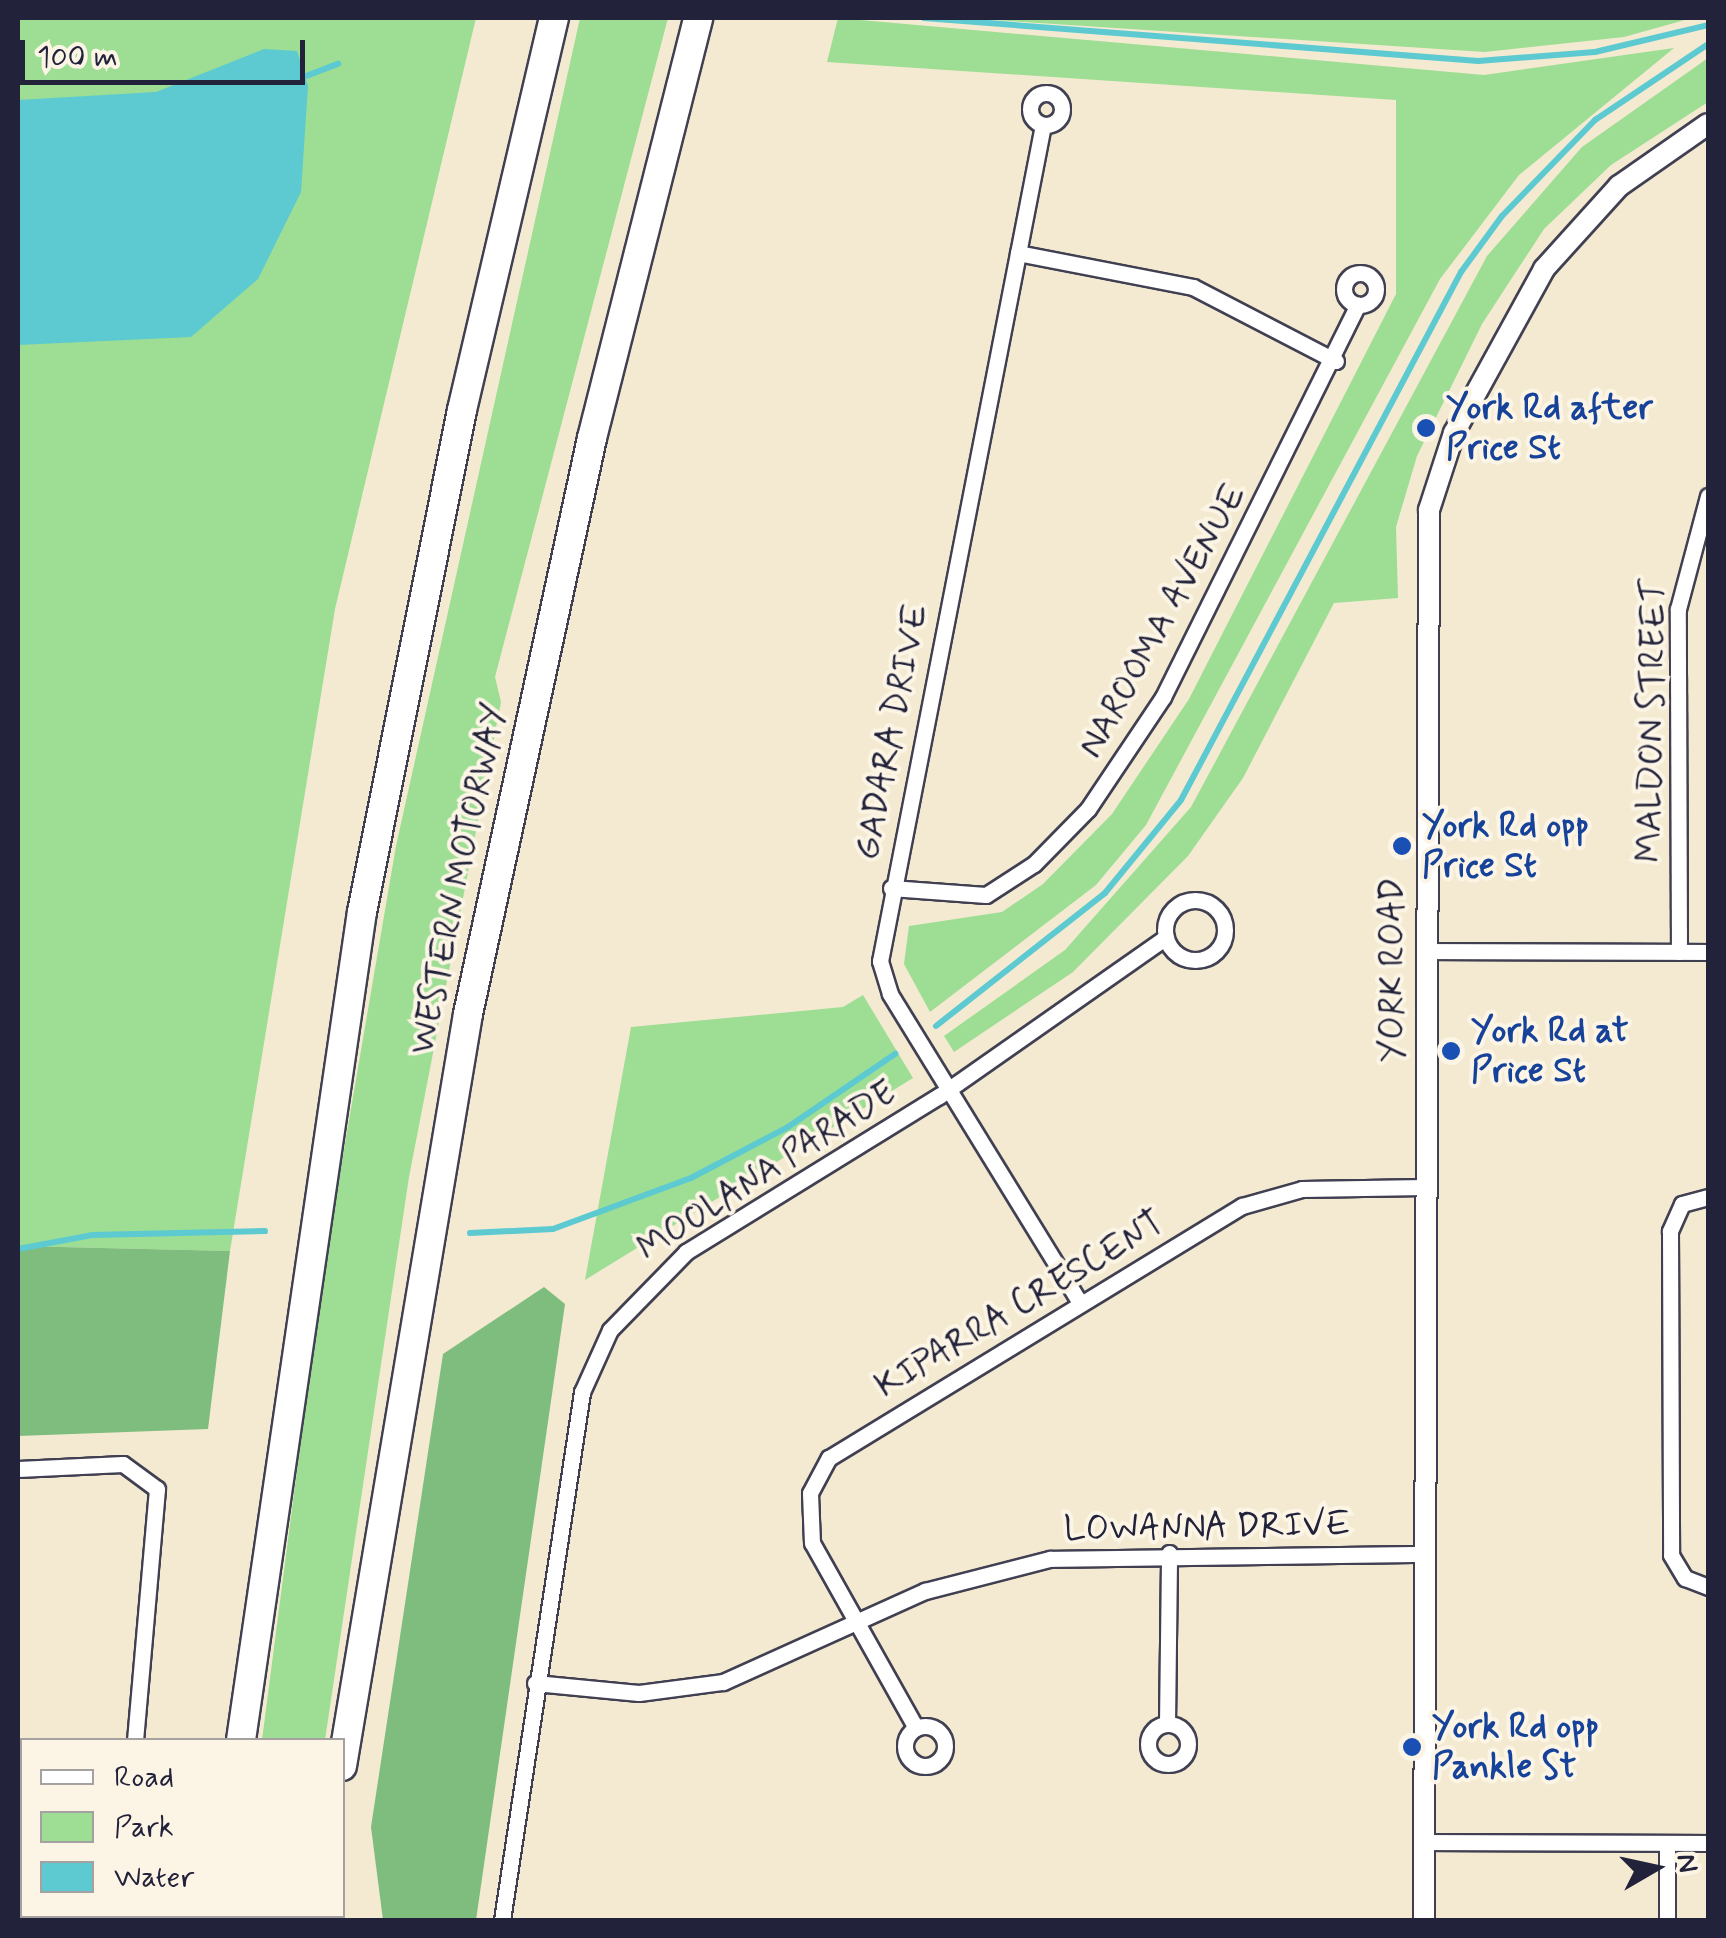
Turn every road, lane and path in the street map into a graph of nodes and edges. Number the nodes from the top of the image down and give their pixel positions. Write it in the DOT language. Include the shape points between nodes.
graph roads {
  1 [pos="554,18"];
  2 [pos="698,18"];
  3 [pos="1708,124"];
  4 [pos="1043,126"];
  5 [pos="1018,253"];
  6 [pos="1358,304"];
  7 [pos="1336,360"];
  8 [pos="1708,496"];
  9 [pos="892,888"];
  10 [pos="1166,937"];
  11 [pos="1426,951"];
  12 [pos="1679,952"];
  13 [pos="1708,952"];
  14 [pos="948,1086"];
  15 [pos="1425,1187"];
  16 [pos="1708,1197"];
  17 [pos="1080,1303"];
  18 [pos="18,1469"];
  19 [pos="1169,1553"];
  20 [pos="1425,1554"];
  21 [pos="1708,1587"];
  22 [pos="855,1624"];
  23 [pos="536,1682"];
  24 [pos="1167,1724"];
  25 [pos="916,1728"];
  26 [pos="135,1738"];
  27 [pos="241,1738"];
  28 [pos="345,1748"];
  29 [pos="1424,1842"];
  30 [pos="1668,1843"];
  31 [pos="1708,1843"];
  32 [pos="502,1920"];
  33 [pos="1424,1920"];
  34 [pos="1668,1920"];
  1 -- 27 [label="highway" via="462,410 362,912"];
  2 -- 28 [label="highway, WESTERN MOTORWAY" via="592,438 472,995"];
  3 -- 11 [label="street, YORK ROAD" via="1619,186 1557,252 1441,464 1426,541"];
  4 -- 5 [label="street, GADARA DRIVE"];
  5 -- 7 [label="street" via="1193,287"];
  5 -- 9 [label="street, GADARA DRIVE"];
  6 -- 7 [label="street, NAROOMA AVENUE"];
  7 -- 9 [label="street, NAROOMA AVENUE" via="1163,697 1088,809 997,890 956,900"];
  8 -- 12 [label="street, MALDON STREET" via="1678,609"];
  9 -- 14 [label="street, GADARA DRIVE" via="884,980"];
  10 -- 14 [label="street, MOOLANA PARADE"];
  11 -- 12 [label="street"];
  11 -- 15 [label="street, YORK ROAD"];
  12 -- 13 [label="street"];
  14 -- 17 [label="street, GADARA DRIVE"];
  14 -- 23 [label="street, MOOLANA PARADE" via="667,1265 610,1330 582,1392"];
  15 -- 17 [label="street, KIPARRA CRESCENT" via="1261,1198"];
  15 -- 20 [label="street, YORK ROAD"];
  16 -- 21 [label="street" via="1686,1200 1673,1217 1670,1271 1671,1555 1685,1578"];
  17 -- 22 [label="street, KIPARRA CRESCENT" via="822,1468 809,1532"];
  18 -- 26 [label="street" via="123,1464 157,1490"];
  19 -- 20 [label="street, LOWANNA DRIVE"];
  19 -- 22 [label="street, LOWANNA DRIVE" via="998,1569"];
  19 -- 24 [label="street"];
  20 -- 29 [label="street, YORK ROAD"];
  22 -- 23 [label="street, LOWANNA DRIVE" via="777,1664 702,1686 619,1693"];
  22 -- 25 [label="street, KIPARRA CRESCENT"];
  23 -- 32 [label="street, MOOLANA PARADE"];
  29 -- 30 [label="street"];
  29 -- 33 [label="street, YORK ROAD"];
  30 -- 31 [label="street"];
  30 -- 34 [label="street"];
}
